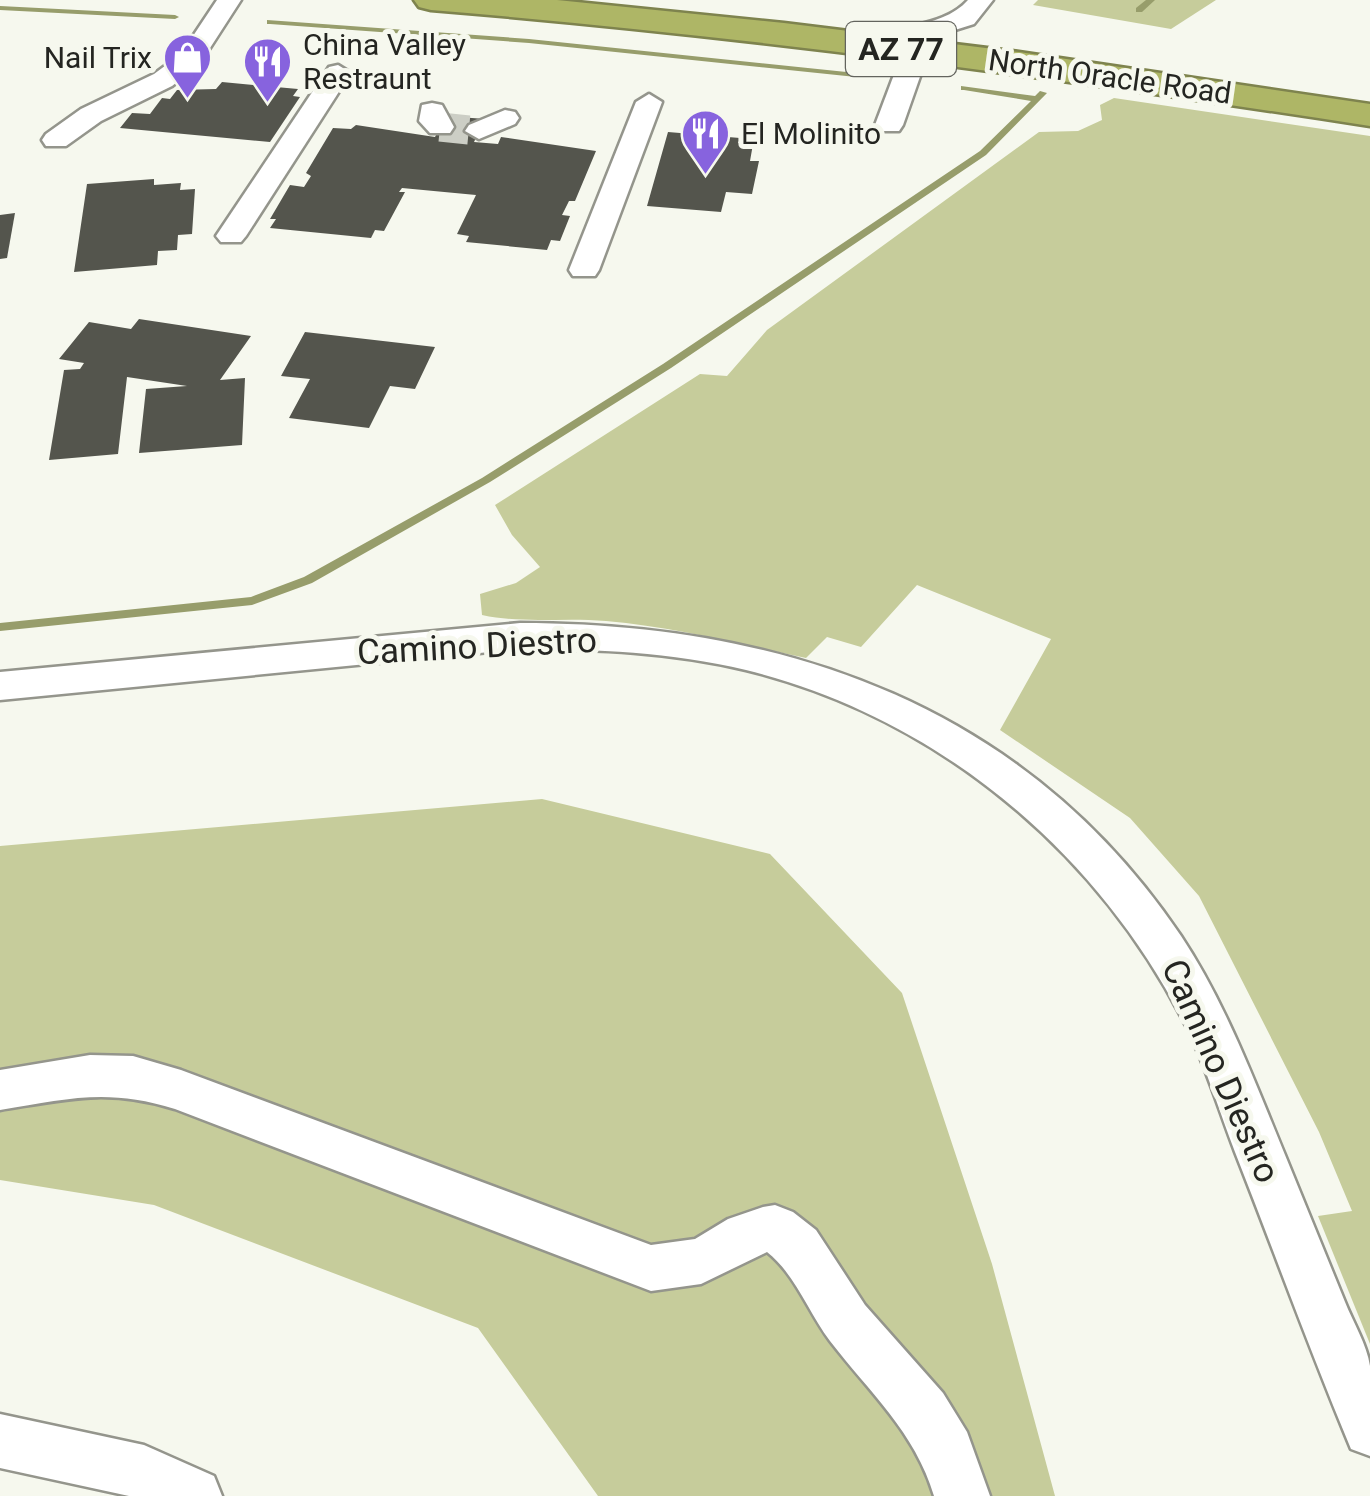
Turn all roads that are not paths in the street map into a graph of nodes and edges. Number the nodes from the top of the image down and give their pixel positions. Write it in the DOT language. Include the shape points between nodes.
graph roads {
  1 [pos="229,0"];
  2 [pos="431,0"];
  3 [pos="772,0"];
  4 [pos="983,15"];
  5 [pos="839,41"];
  6 [pos="916,51"];
  7 [pos="1229,60"];
  8 [pos="338,73"];
  9 [pos="1370,84"];
  10 [pos="649,102"];
  11 [pos="1370,115"];
  12 [pos="505,118"];
  13 [pos="889,124"];
  14 [pos="479,130"];
  15 [pos="56,140"];
  16 [pos="230,236"];
  17 [pos="584,270"];
  18 [pos="0,686"];
  19 [pos="0,1090"];
  20 [pos="1370,1430"];
  21 [pos="0,1441"];
  22 [pos="194,1496"];
  23 [pos="962,1496"];
  1 -- 15 [label="street" via="190,60"];
  2 -- 5 [label="highway, North Oracle Road / AZ 77"];
  3 -- 4 [label="highway, North Oracle Road / AZ 77"];
  4 -- 5 [label="street"];
  5 -- 6 [label="highway, North Oracle Road / AZ 77"];
  6 -- 11 [label="highway, North Oracle Road / AZ 77"];
  6 -- 13 [label="street"];
  7 -- 9 [label="highway, North Oracle Road"];
  8 -- 16 [label="street"];
  10 -- 17 [label="street"];
  12 -- 14 [label="street"];
  18 -- 20 [label="street, Camino Diestro" via="520,636 580,636 653,640 772,665 924,723 1065,824 1125,891 1187,982"];
  19 -- 23 [label="street" via="90,1075 132,1076 651,1268 682,1267 747,1231 774,1228 798,1246 847,1322 924,1412 948,1451"];
  21 -- 22 [label="street" via="144,1472"];
}
